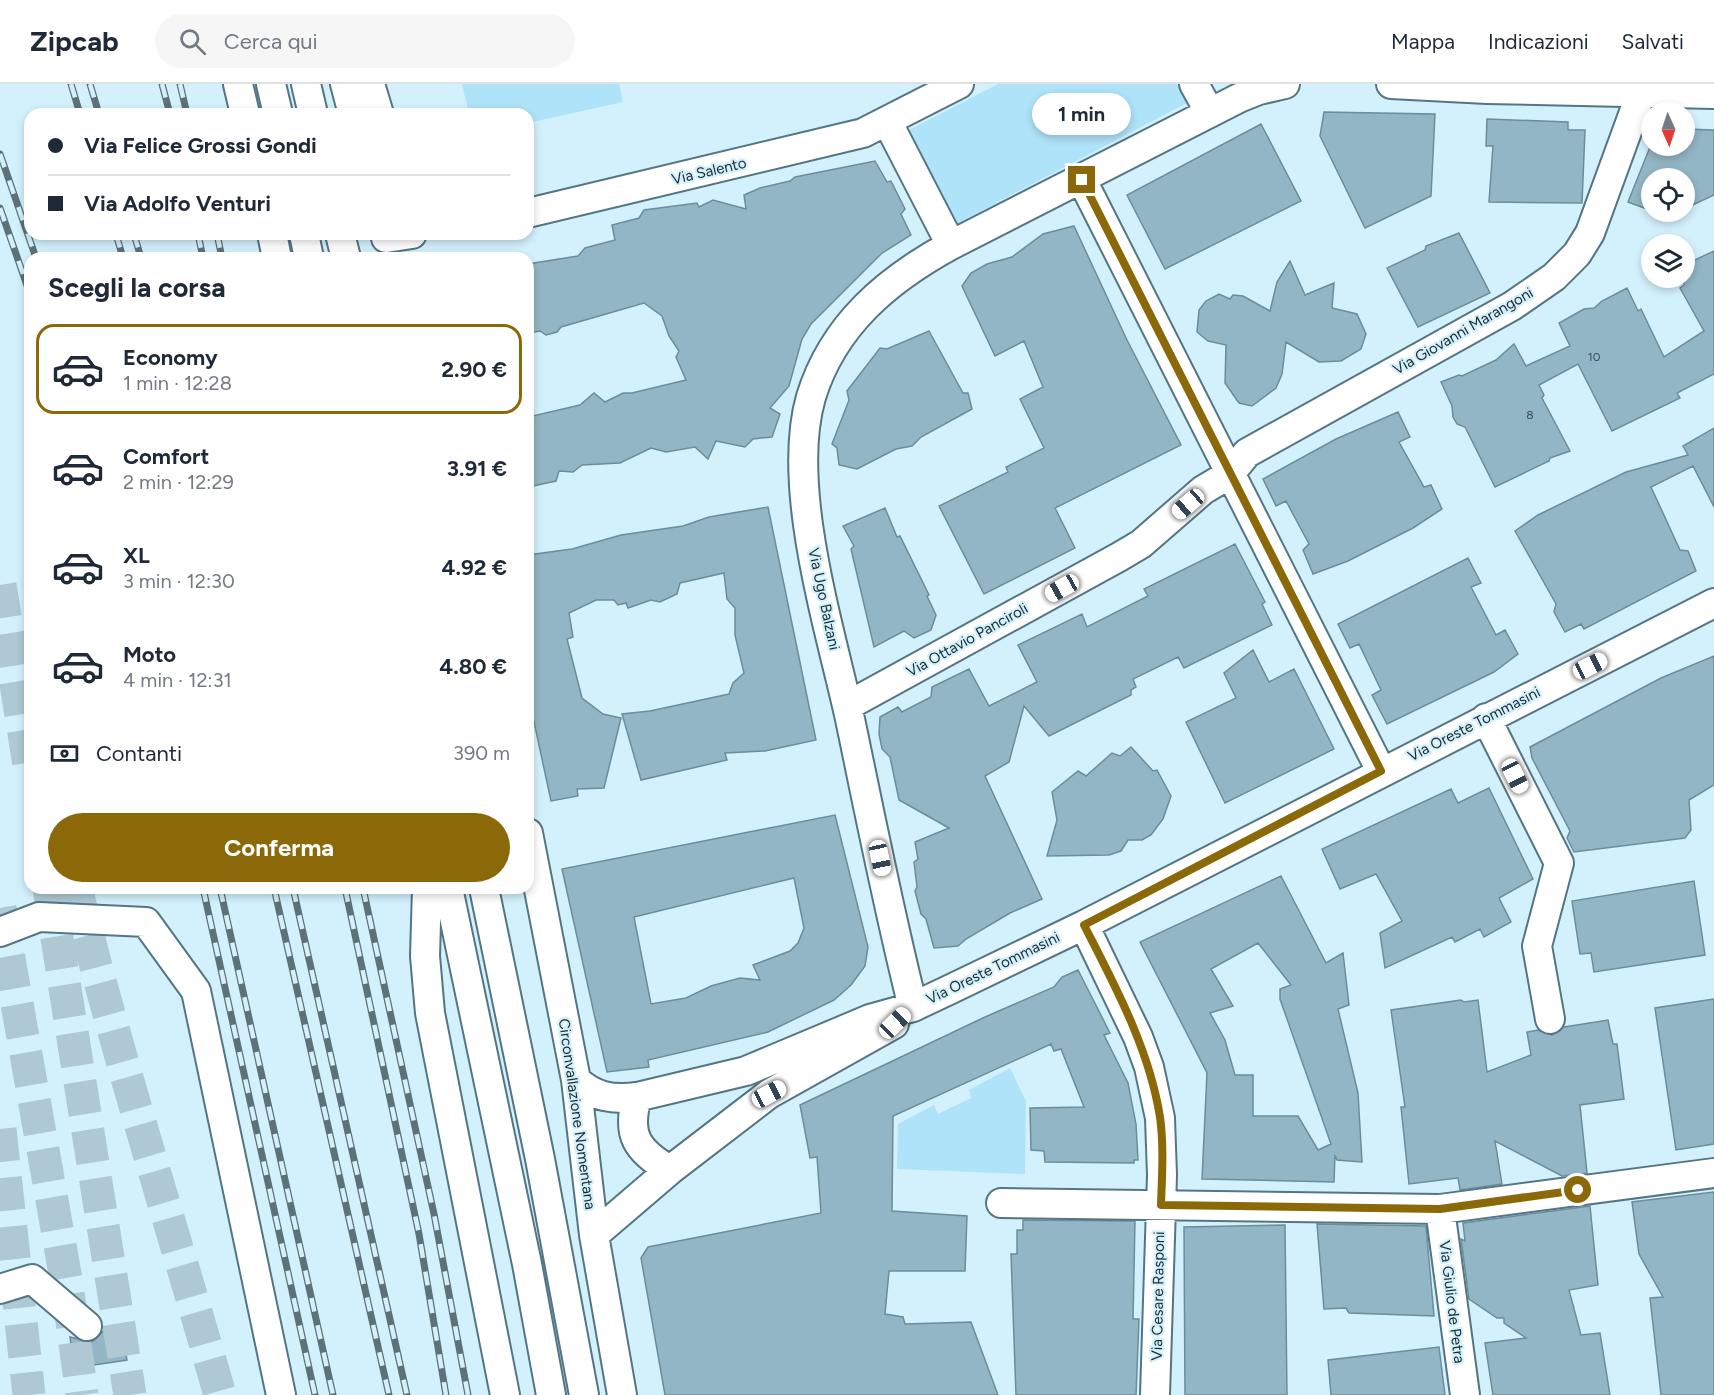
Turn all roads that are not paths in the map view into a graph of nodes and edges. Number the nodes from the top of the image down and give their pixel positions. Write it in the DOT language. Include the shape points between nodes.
graph roads {
  1 [pos="238,84"];
  2 [pos="271,84"];
  3 [pos="306,84"];
  4 [pos="345,84"];
  5 [pos="370,84"];
  6 [pos="959,84"];
  7 [pos="1194,84"];
  8 [pos="1286,84"];
  9 [pos="1391,84"];
  10 [pos="1641,93"];
  11 [pos="1714,94"];
  12 [pos="244,108"];
  13 [pos="277,108"];
  14 [pos="312,108"];
  15 [pos="351,108"];
  16 [pos="377,108"];
  17 [pos="1210,113"];
  18 [pos="887,121"];
  19 [pos="1082,180"];
  20 [pos="534,212"];
  21 [pos="951,245"];
  22 [pos="1230,474"];
  23 [pos="1119,557"];
  24 [pos="1714,603"];
  25 [pos="847,706"];
  26 [pos="1486,718"];
  27 [pos="1381,771"];
  28 [pos="534,864"];
  29 [pos="427,894"];
  30 [pos="449,894"];
  31 [pos="485,894"];
  32 [pos="504,894"];
  33 [pos="1084,925"];
  34 [pos="0,932"];
  35 [pos="913,1007"];
  36 [pos="1550,1019"];
  37 [pos="576,1080"];
  38 [pos="526,1092"];
  39 [pos="637,1097"];
  40 [pos="670,1170"];
  41 [pos="1714,1173"];
  42 [pos="1001,1203"];
  43 [pos="1161,1205"];
  44 [pos="1440,1209"];
  45 [pos="594,1235"];
  46 [pos="0,1289"];
  47 [pos="87,1326"];
  48 [pos="280,1395"];
  49 [pos="506,1395"];
  50 [pos="551,1395"];
  51 [pos="584,1395"];
  52 [pos="622,1395"];
  53 [pos="1155,1395"];
  54 [pos="1465,1395"];
  1 -- 12 [label="street"];
  2 -- 13 [label="street"];
  3 -- 14 [label="street"];
  4 -- 15 [label="street"];
  5 -- 16 [label="street"];
  6 -- 18 [label="street, Via Salento"];
  7 -- 17 [label="street"];
  8 -- 17 [label="street, Via Ugo Balzani" via="1250,93"];
  9 -- 10 [label="street"];
  10 -- 11 [label="street"];
  10 -- 22 [label="street, Via Giovanni Marangoni" via="1590,233 1577,254 1554,277 1512,306 1247,453"];
  17 -- 19 [label="street, Via Ugo Balzani"];
  18 -- 20 [label="street, Via Salento" via="862,134"];
  18 -- 21 [label="street"];
  19 -- 21 [label="street, Via Ugo Balzani"];
  19 -- 22 [label="street"];
  21 -- 25 [label="street, Via Ugo Balzani" via="895,280 846,326 822,369 808,412 803,458 807,506"];
  22 -- 23 [label="street, Via Giovanni Marangoni" via="1203,490 1141,544"];
  22 -- 27 [label="street"];
  23 -- 25 [label="street, Via Ottavio Panciroli"];
  24 -- 26 [label="street, Via Oreste Tommasini"];
  25 -- 35 [label="street, Via Ugo Balzani"];
  26 -- 27 [label="street, Via Oreste Tommasini"];
  26 -- 36 [label="street" via="1559,863 1537,946"];
  27 -- 33 [label="street, Via Oreste Tommasini"];
  28 -- 37 [label="street, Circonvallazione Nomentana"];
  29 -- 49 [label="street" via="425,956 430,1013"];
  30 -- 50 [label="street"];
  31 -- 38 [label="street"];
  32 -- 38 [label="street"];
  33 -- 35 [label="street, Via Oreste Tommasini"];
  33 -- 43 [label="street, Via Cesare Rasponi" via="1149,1067 1161,1133"];
  34 -- 48 [label="street" via="39,917 146,922 196,992"];
  35 -- 39 [label="street, Via Oreste Tommasini" via="870,1019 759,1066"];
  35 -- 40 [label="street, Via Oreste Tommasini" via="876,1036 769,1094"];
  37 -- 39 [label="street, Via Oreste Tommasini" via="604,1097"];
  37 -- 45 [label="street, Circonvallazione Nomentana"];
  38 -- 51 [label="street"];
  39 -- 40 [label="street" via="633,1134 649,1157"];
  40 -- 45 [label="street, Via Oreste Tommasini"];
  41 -- 44 [label="street"];
  42 -- 43 [label="street"];
  43 -- 44 [label="street"];
  43 -- 53 [label="street, Via Cesare Rasponi"];
  44 -- 54 [label="street, Via Giulio de Petra"];
  45 -- 52 [label="street, Circonvallazione Nomentana"];
  46 -- 47 [label="street" via="32,1279"];
}
